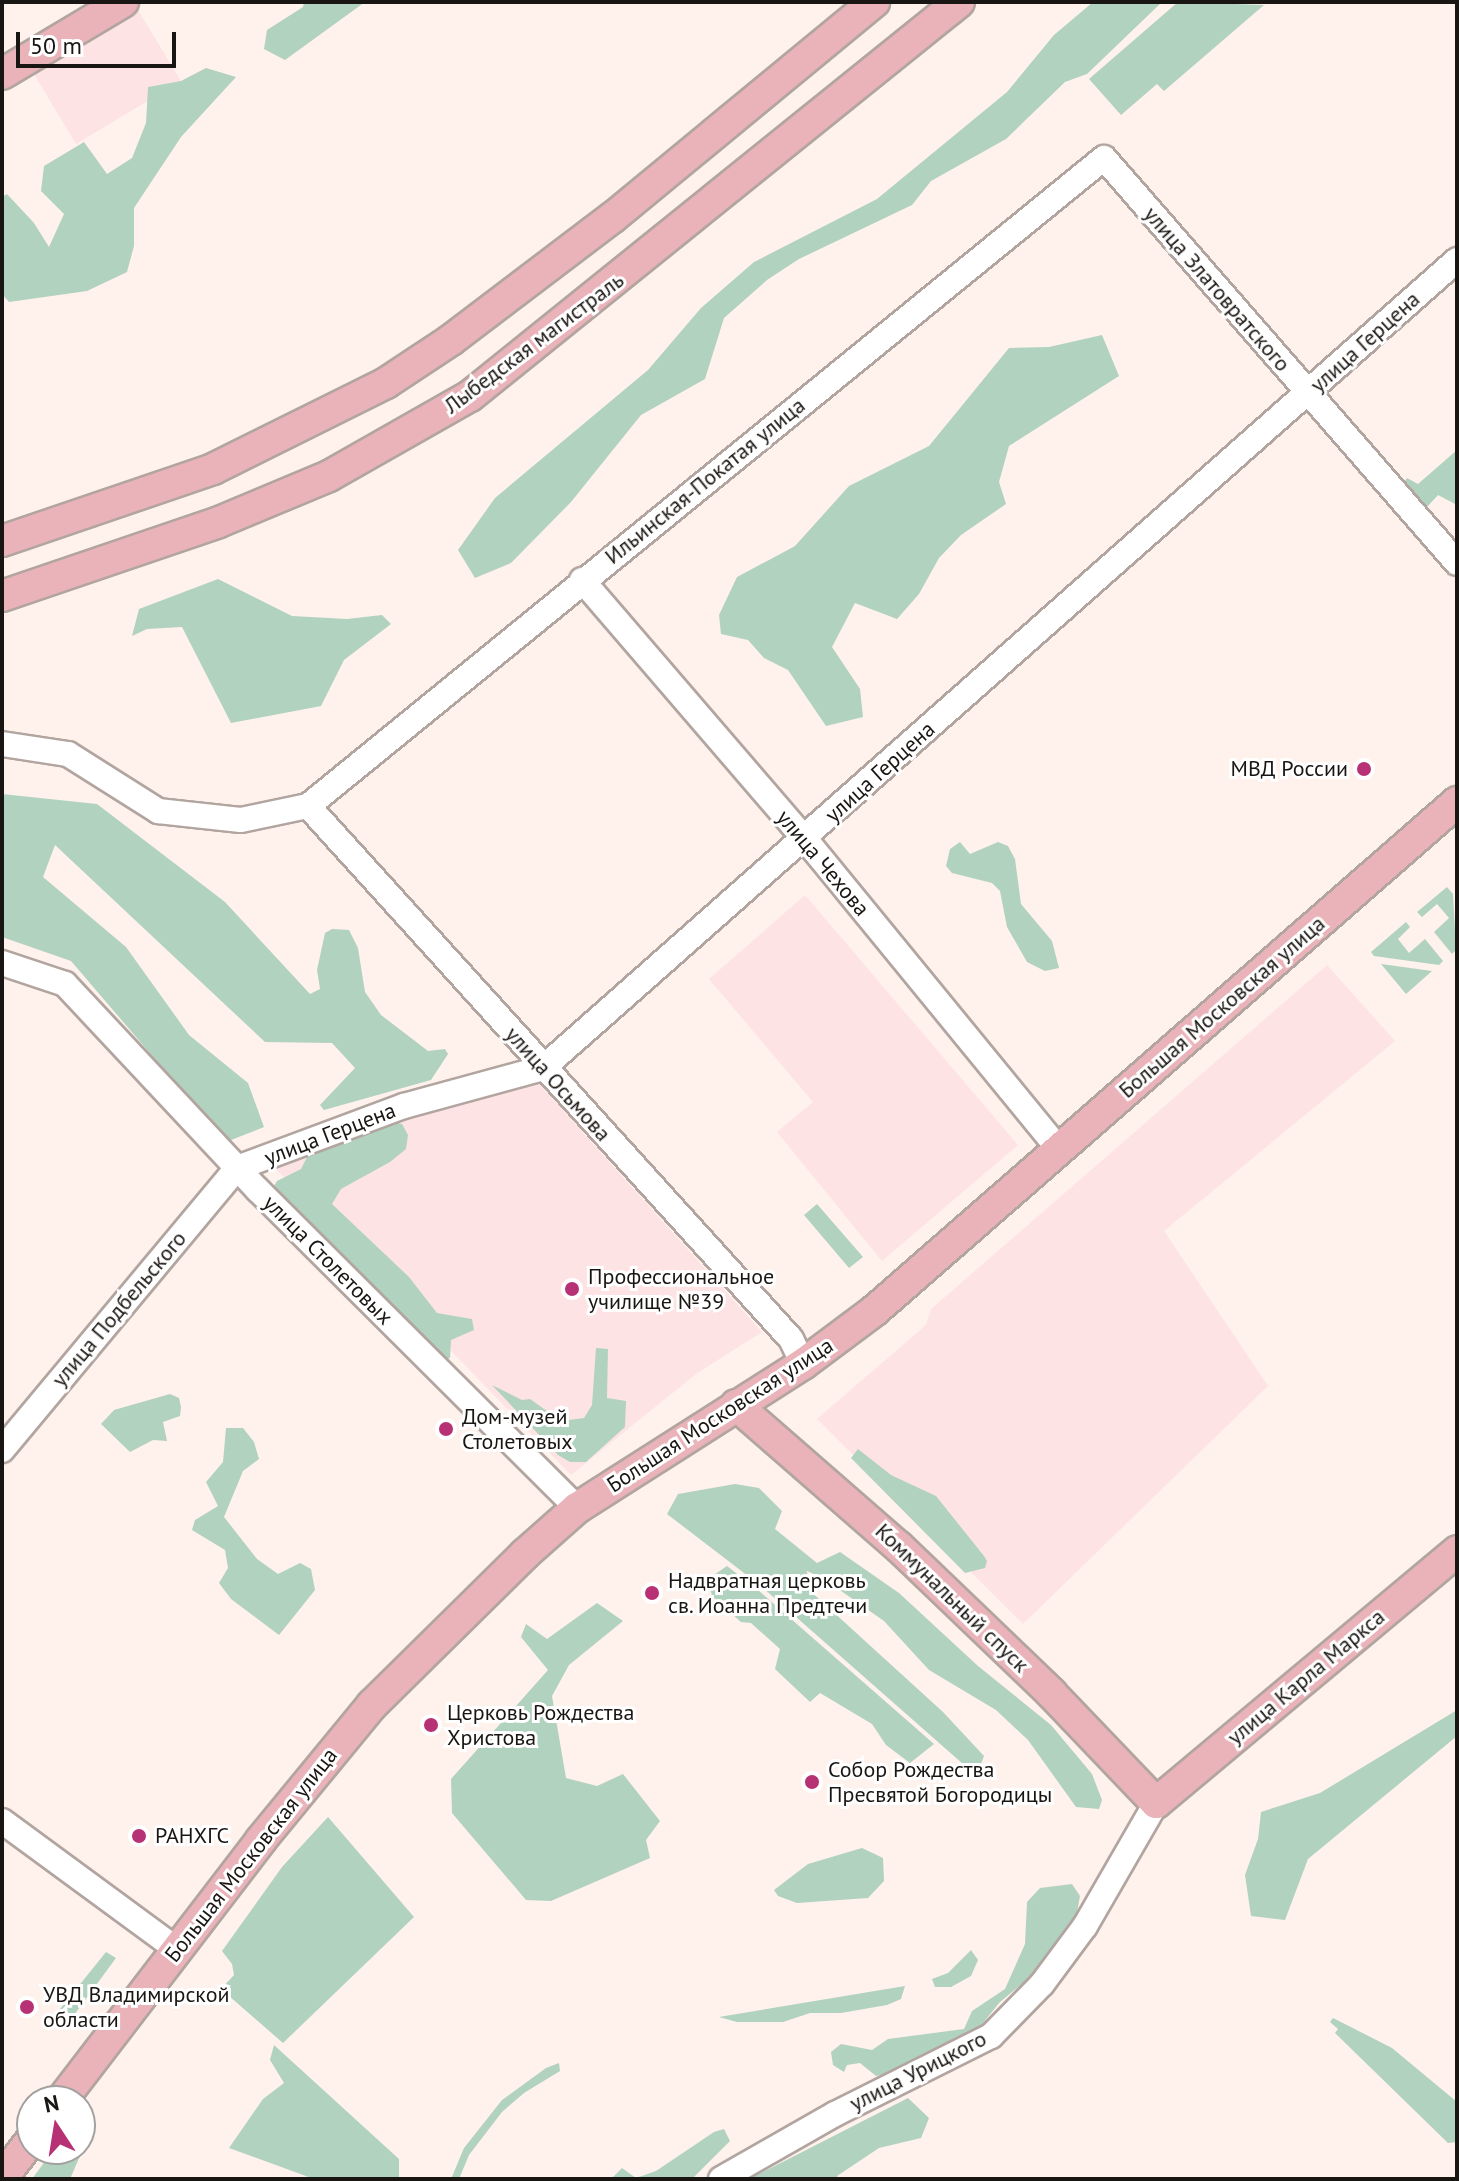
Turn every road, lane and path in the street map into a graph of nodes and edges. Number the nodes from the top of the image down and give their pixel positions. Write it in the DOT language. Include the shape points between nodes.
graph roads {
  1 [pos="123,2"];
  2 [pos="874,2"];
  3 [pos="959,2"];
  4 [pos="2,74"];
  5 [pos="1104,158"];
  6 [pos="1457,260"];
  7 [pos="1308,394"];
  8 [pos="2,541"];
  9 [pos="1457,563"];
  10 [pos="582,580"];
  11 [pos="2,596"];
  12 [pos="2,744"];
  13 [pos="1457,802"];
  14 [pos="308,806"];
  15 [pos="805,839"];
  16 [pos="2,963"];
  17 [pos="543,1068"];
  18 [pos="1060,1150"];
  19 [pos="237,1168"];
  20 [pos="803,1364"];
  21 [pos="736,1405"];
  22 [pos="2,1450"];
  23 [pos="577,1508"];
  24 [pos="1457,1551"];
  25 [pos="1156,1803"];
  26 [pos="2,1821"];
  27 [pos="176,1949"];
  28 [pos="73,2085"];
  29 [pos="16,2160"];
  30 [pos="2,2178"];
  31 [pos="721,2179"];
  1 -- 4 [label="main road"];
  2 -- 8 [label="main road" via="612,218 386,383 213,469"];
  3 -- 11 [label="main road, Лыбедская магистраль" via="470,396 329,476 219,522"];
  5 -- 7 [label="street, улица Златовратского"];
  5 -- 10 [label="street, Ильинская-Покатая улица"];
  6 -- 7 [label="street, улица Герцена"];
  7 -- 9 [label="street, улица Златовратского"];
  7 -- 15 [label="street, улица Герцена"];
  10 -- 14 [label="street, Ильинская-Покатая улица"];
  10 -- 15 [label="street, улица Чехова"];
  12 -- 14 [label="street" via="68,754 158,811 241,820"];
  13 -- 18 [label="main road, Большая Московская улица"];
  14 -- 17 [label="street, улица Осьмова"];
  15 -- 17 [label="street, улица Герцена"];
  15 -- 18 [label="street, улица Чехова"];
  16 -- 19 [label="street, улица Столетовых" via="65,984"];
  17 -- 19 [label="street, улица Герцена" via="404,1106"];
  17 -- 20 [label="street, улица Осьмова" via="791,1339"];
  18 -- 20 [label="main road, Большая Московская улица" via="874,1311"];
  19 -- 22 [label="street, улица Подбельского"];
  19 -- 23 [label="street, улица Столетовых"];
  20 -- 21 [label="main road, Большая Московская улица"];
  21 -- 23 [label="main road, Большая Московская улица"];
  21 -- 25 [label="main road, Коммунальный спуск" via="899,1547"];
  23 -- 27 [label="main road, Большая Московская улица" via="372,1705"];
  24 -- 25 [label="main road, улица Карла Маркса"];
  25 -- 31 [label="street, улица Урицкого" via="1085,1926 1042,1984 991,2036 835,2114"];
  26 -- 27 [label="street"];
  27 -- 28 [label="main road, Большая Московская улица"];
  29 -- 30 [label="main road"];
}
